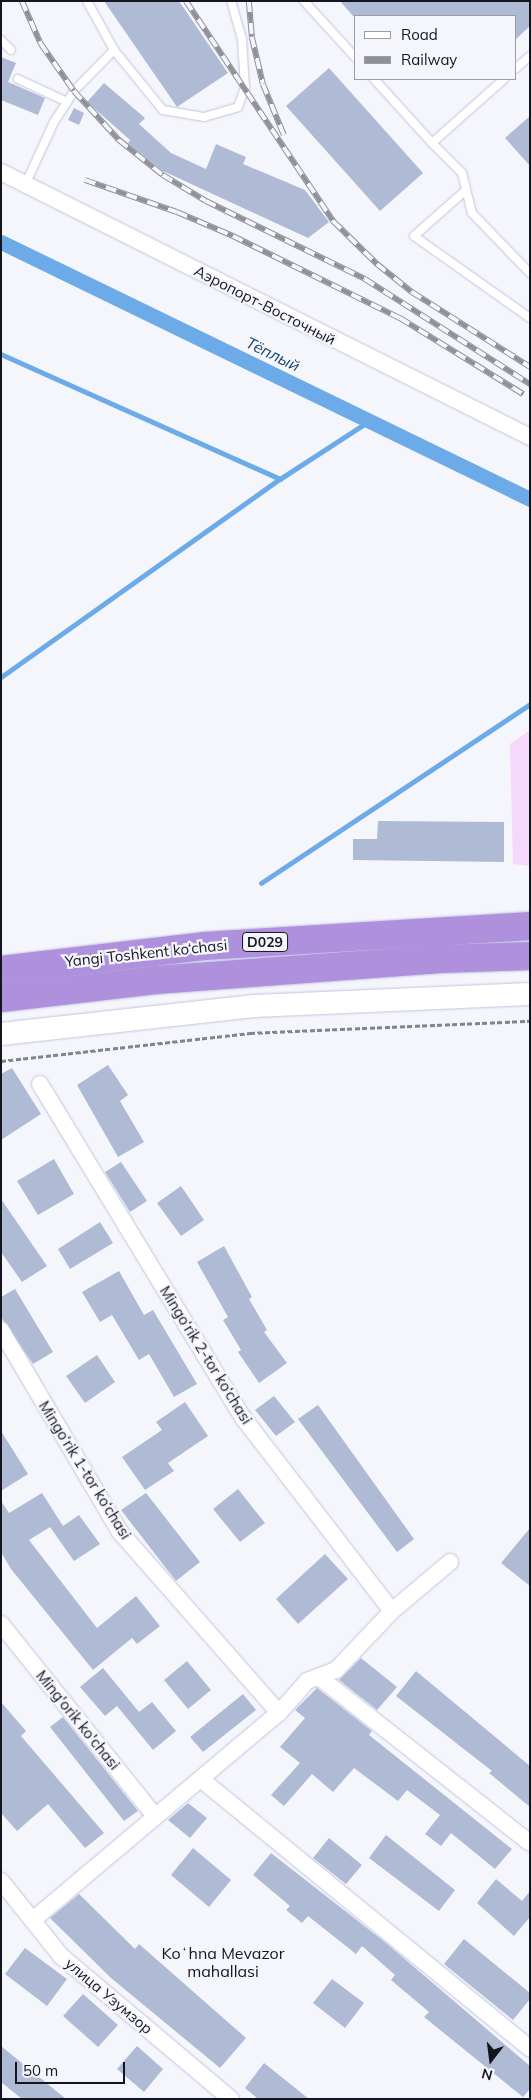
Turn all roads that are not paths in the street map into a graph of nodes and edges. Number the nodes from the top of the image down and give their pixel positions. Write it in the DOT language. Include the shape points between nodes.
graph roads {
  1 [pos="87,1"];
  2 [pos="231,1"];
  3 [pos="304,1"];
  4 [pos="1,40"];
  5 [pos="11,50"];
  6 [pos="114,50"];
  7 [pos="354,56"];
  8 [pos="530,56"];
  9 [pos="516,68"];
  10 [pos="18,79"];
  11 [pos="375,80"];
  12 [pos="503,80"];
  13 [pos="67,102"];
  14 [pos="432,143"];
  15 [pos="1,172"];
  16 [pos="26,185"];
  17 [pos="466,190"];
  18 [pos="530,273"];
  19 [pos="530,318"];
  20 [pos="530,436"];
  21 [pos="530,926"];
  22 [pos="530,956"];
  23 [pos="1,970"];
  24 [pos="530,994"];
  25 [pos="1,998"];
  26 [pos="1,1034"];
  27 [pos="40,1084"];
  28 [pos="1,1330"];
  29 [pos="450,1562"];
  30 [pos="392,1612"];
  31 [pos="1,1624"];
  32 [pos="319,1677"];
  33 [pos="279,1713"];
  34 [pos="202,1780"];
  35 [pos="155,1816"];
  36 [pos="530,1843"];
  37 [pos="1,1881"];
  38 [pos="34,1919"];
  39 [pos="530,2048"];
  40 [pos="231,2099"];
  1 -- 6 [label="lane"];
  2 -- 6 [label="lane" via="242,39 245,88 238,107 204,117 163,110"];
  3 -- 7 [label="lane"];
  4 -- 5 [label="lane"];
  6 -- 13 [label="lane"];
  8 -- 9 [label="lane"];
  10 -- 13 [label="lane"];
  11 -- 14 [label="lane"];
  12 -- 14 [label="lane"];
  13 -- 16 [label="lane"];
  14 -- 17 [label="lane" via="462,173"];
  15 -- 16 [label="street, Аэропорт-Восточный"];
  16 -- 20 [label="street, Аэропорт-Восточный"];
  17 -- 18 [label="lane" via="472,212"];
  17 -- 19 [label="lane" via="414,236"];
  21 -- 23 [label="highway, Yangi Toshkent ko‘chasi / D029" via="204,946"];
  22 -- 25 [label="highway, Yangi Toshkent ko‘chasi / D029" via="441,959 156,980"];
  24 -- 26 [label="main road" via="254,1006"];
  27 -- 30 [label="street, Mingo‘rik 2-tor ko‘chasi" via="244,1419"];
  28 -- 33 [label="street, Mingo‘rik 1-tor ko‘chasi" via="120,1532"];
  29 -- 30 [label="street"];
  30 -- 32 [label="street" via="336,1670"];
  31 -- 35 [label="street, Ming'orik ko'chasi"];
  32 -- 33 [label="street" via="307,1681"];
  32 -- 36 [label="street"];
  33 -- 34 [label="street"];
  34 -- 35 [label="street"];
  34 -- 39 [label="street"];
  35 -- 38 [label="street"];
  37 -- 38 [label="street, улица Узумзор"];
  38 -- 40 [label="street, улица Узумзор" via="61,1956"];
}
